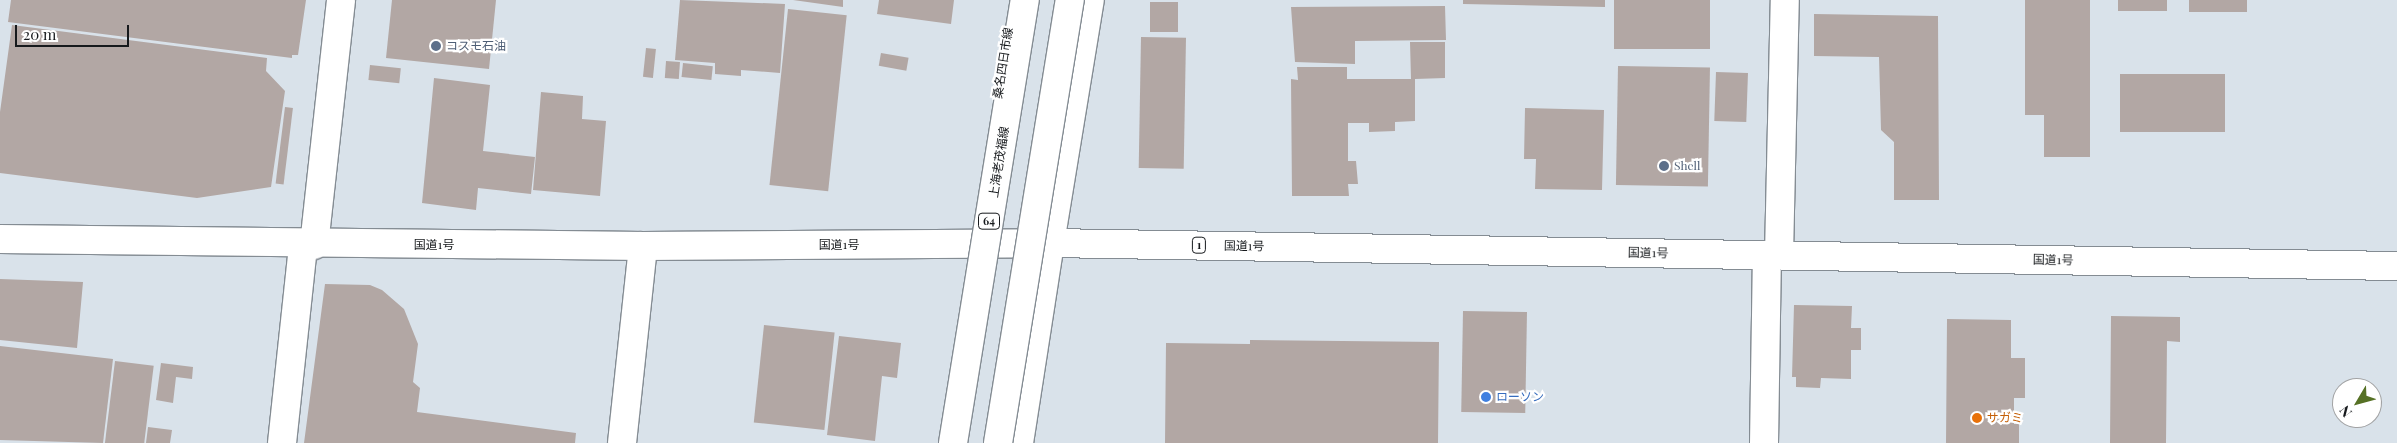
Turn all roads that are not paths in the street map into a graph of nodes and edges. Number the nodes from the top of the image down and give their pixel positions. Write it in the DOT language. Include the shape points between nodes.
graph roads {
  1 [pos="341,0"];
  2 [pos="1012,0"];
  3 [pos="1025,0"];
  4 [pos="1070,0"];
  5 [pos="1090,0"];
  6 [pos="1784,0"];
  7 [pos="0,239"];
  8 [pos="1050,243"];
  9 [pos="308,245"];
  10 [pos="975,245"];
  11 [pos="643,246"];
  12 [pos="1773,255"];
  13 [pos="2397,266"];
  14 [pos="282,443"];
  15 [pos="622,443"];
  16 [pos="943,443"];
  17 [pos="953,443"];
  18 [pos="998,443"];
  19 [pos="1018,443"];
  20 [pos="1764,443"];
  1 -- 9 [label="main road"];
  2 -- 10 [label="main road, 桑名四日市線"];
  3 -- 17 [label="main road, 上海老茂福線 / 64, bridge"];
  4 -- 18 [label="main road, bridge"];
  5 -- 8 [label="main road"];
  6 -- 12 [label="main road"];
  7 -- 9 [label="main road, 国道1号 / 1"];
  8 -- 10 [label="main road, 国道1号 / 1"];
  8 -- 12 [label="main road, 国道1号 / 1"];
  8 -- 19 [label="main road"];
  9 -- 11 [label="main road, 国道1号 / 1"];
  9 -- 14 [label="main road"];
  10 -- 11 [label="main road, 国道1号 / 1"];
  10 -- 16 [label="main road, 桑名四日市線"];
  11 -- 15 [label="main road"];
  12 -- 13 [label="main road, 国道1号 / 1"];
  12 -- 20 [label="main road"];
}
